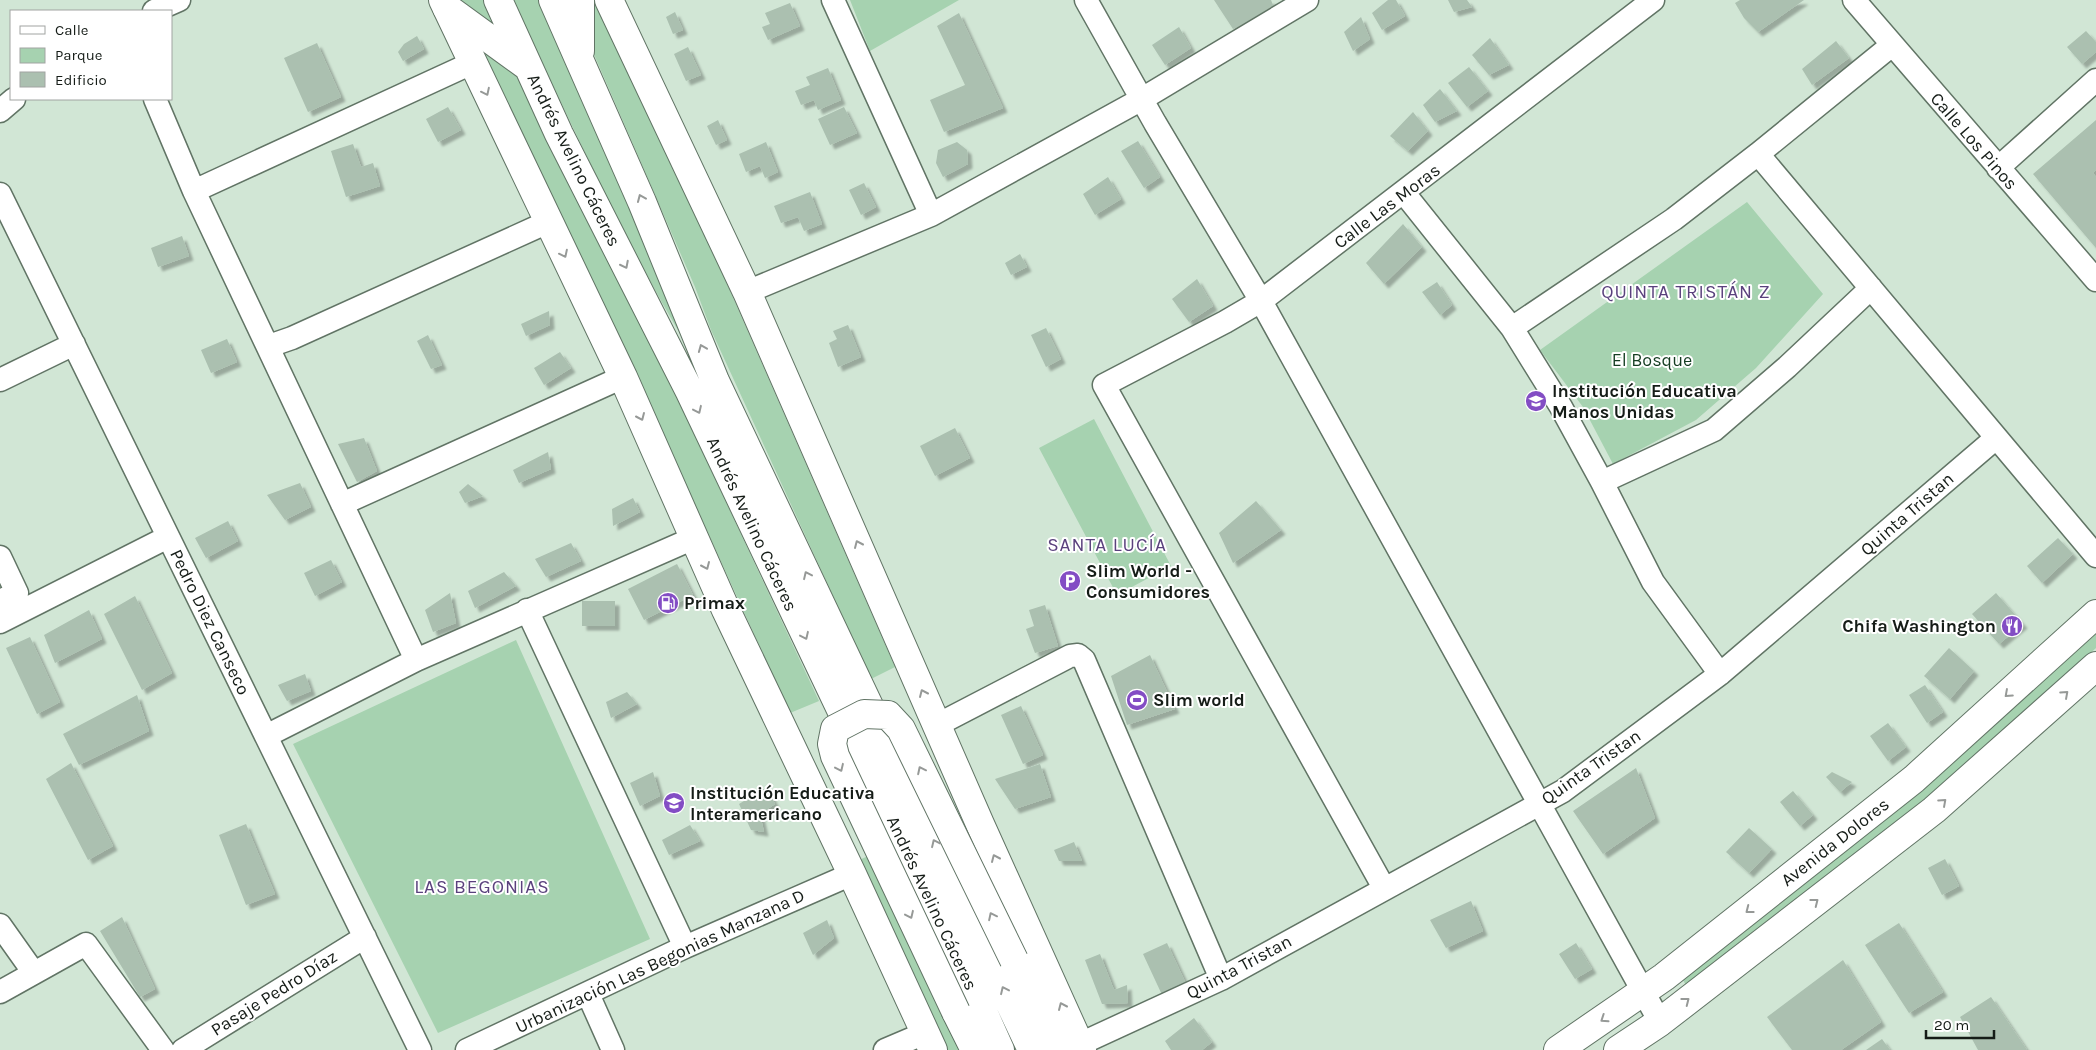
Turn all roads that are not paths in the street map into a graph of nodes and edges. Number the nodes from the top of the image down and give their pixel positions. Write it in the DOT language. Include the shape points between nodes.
graph roads {
  1 [pos="179,0"];
  2 [pos="498,0"];
  3 [pos="553,0"];
  4 [pos="580,0"];
  5 [pos="609,0"];
  6 [pos="833,0"];
  7 [pos="1086,0"];
  8 [pos="1653,0"];
  9 [pos="1854,0"];
  10 [pos="1303,1"];
  11 [pos="445,4"];
  12 [pos="1629,7"];
  13 [pos="156,10"];
  14 [pos="1892,45"];
  15 [pos="580,60"];
  16 [pos="472,63"];
  17 [pos="529,67"];
  18 [pos="2096,80"];
  19 [pos="13,100"];
  20 [pos="155,100"];
  21 [pos="1142,100"];
  22 [pos="0,111"];
  23 [pos="1758,154"];
  24 [pos="1998,168"];
  25 [pos="194,191"];
  26 [pos="1404,193"];
  27 [pos="0,194"];
  28 [pos="931,215"];
  29 [pos="548,222"];
  30 [pos="2096,280"];
  31 [pos="1871,288"];
  32 [pos="747,292"];
  33 [pos="1261,301"];
  34 [pos="1512,328"];
  35 [pos="74,344"];
  36 [pos="269,346"];
  37 [pos="623,377"];
  38 [pos="0,380"];
  39 [pos="1996,438"];
  40 [pos="1602,482"];
  41 [pos="342,504"];
  42 [pos="168,537"];
  43 [pos="694,538"];
  44 [pos="2096,556"];
  45 [pos="0,557"];
  46 [pos="0,602"];
  47 [pos="526,610"];
  48 [pos="2096,614"];
  49 [pos="0,622"];
  50 [pos="416,660"];
  51 [pos="2096,666"];
  52 [pos="1720,674"];
  53 [pos="937,724"];
  54 [pos="266,736"];
  55 [pos="1540,803"];
  56 [pos="852,874"];
  57 [pos="1384,888"];
  58 [pos="0,925"];
  59 [pos="365,937"];
  60 [pos="685,947"];
  61 [pos="34,973"];
  62 [pos="1221,979"];
  63 [pos="1644,991"];
  64 [pos="0,992"];
  65 [pos="588,994"];
  66 [pos="1660,1022"];
  67 [pos="929,1041"];
  68 [pos="1075,1048"];
  69 [pos="163,1050"];
  70 [pos="183,1050"];
  71 [pos="420,1050"];
  72 [pos="467,1050"];
  73 [pos="613,1050"];
  74 [pos="885,1050"];
  75 [pos="975,1050"];
  76 [pos="1000,1050"];
  77 [pos="1032,1050"];
  78 [pos="1558,1050"];
  79 [pos="1618,1050"];
  1 -- 13 [label="street"];
  2 -- 17 [label="main road, Andrés Avelino Cáceres"];
  3 -- 15 [label="main road, Andrés Avelino Cáceres"];
  4 -- 15 [label="main road"];
  5 -- 32 [label="main road"];
  6 -- 28 [label="street"];
  7 -- 21 [label="street"];
  8 -- 12 [label="street, Calle Las Moras"];
  9 -- 14 [label="street, Calle Los Pinos"];
  10 -- 21 [label="street"];
  11 -- 16 [label="main road"];
  11 -- 17 [label="main road"];
  12 -- 26 [label="street, Calle Las Moras"];
  14 -- 23 [label="street"];
  14 -- 24 [label="street, Calle Los Pinos"];
  77 -- 15 [label="main road, Andrés Avelino Cáceres, one-way" via="715,381"];
  16 -- 25 [label="street"];
  16 -- 29 [label="main road, one-way"];
  17 -- 76 [label="main road, Andrés Avelino Cáceres, one-way" via="690,392"];
  18 -- 24 [label="street"];
  19 -- 22 [label="street"];
  20 -- 25 [label="street"];
  21 -- 28 [label="street"];
  21 -- 33 [label="street"];
  23 -- 31 [label="street"];
  23 -- 34 [label="street" via="1674,220"];
  24 -- 30 [label="street, Calle Los Pinos"];
  25 -- 36 [label="street"];
  26 -- 33 [label="street, Calle Las Moras"];
  26 -- 34 [label="street"];
  27 -- 35 [label="street, Pedro Diez Canseco"];
  28 -- 32 [label="street"];
  29 -- 36 [label="street"];
  29 -- 37 [label="main road, one-way"];
  31 -- 39 [label="street"];
  31 -- 40 [label="street" via="1714,430"];
  53 -- 32 [label="main road, one-way"];
  33 -- 55 [label="street"];
  33 -- 57 [label="street, Calle Las Moras" via="1104,385"];
  34 -- 40 [label="street"];
  35 -- 38 [label="street"];
  35 -- 42 [label="street, Pedro Diez Canseco"];
  36 -- 41 [label="street"];
  37 -- 41 [label="street"];
  37 -- 43 [label="main road, one-way"];
  39 -- 44 [label="street"];
  39 -- 52 [label="street, Quinta Tristan"];
  40 -- 52 [label="street" via="1652,582"];
  41 -- 50 [label="street"];
  42 -- 49 [label="street"];
  42 -- 54 [label="street, Pedro Diez Canseco"];
  43 -- 47 [label="street"];
  43 -- 56 [label="main road, one-way"];
  45 -- 46 [label="street" via="17,593"];
  47 -- 50 [label="street"];
  47 -- 60 [label="street"];
  48 -- 63 [label="main road, Avenida Dolores, one-way" via="1914,779"];
  50 -- 54 [label="street"];
  66 -- 51 [label="main road, Avenida Dolores, one-way" via="1934,810"];
  52 -- 55 [label="street, Quinta Tristan" via="1563,791"];
  53 -- 62 [label="street" via="1070,656 1078,655 1084,660"];
  68 -- 53 [label="main road, one-way"];
  54 -- 59 [label="street, Pedro Diez Canseco"];
  55 -- 57 [label="street, Quinta Tristan"];
  55 -- 63 [label="street"];
  56 -- 60 [label="street, Urbanización Las Begonias Manzana D"];
  56 -- 67 [label="main road"];
  57 -- 62 [label="street, Quinta Tristan"];
  58 -- 61 [label="street"];
  59 -- 70 [label="street, Pasaje Pedro Díaz"];
  59 -- 71 [label="street, Pedro Diez Canseco"];
  60 -- 65 [label="street, Urbanización Las Begonias Manzana D"];
  61 -- 64 [label="street"];
  61 -- 69 [label="street" via="87,944"];
  62 -- 68 [label="street, Quinta Tristan"];
  63 -- 66 [label="street"];
  63 -- 78 [label="main road, Avenida Dolores, one-way"];
  65 -- 72 [label="street, Urbanización Las Begonias Manzana D"];
  65 -- 73 [label="street"];
  66 -- 79 [label="main road, Avenida Dolores"];
  67 -- 74 [label="street"];
  68 -- 75 [label="main road, one-way, bridge" via="1014,960 901,729 888,715 864,714 836,729 832,744 835,756"];
}
